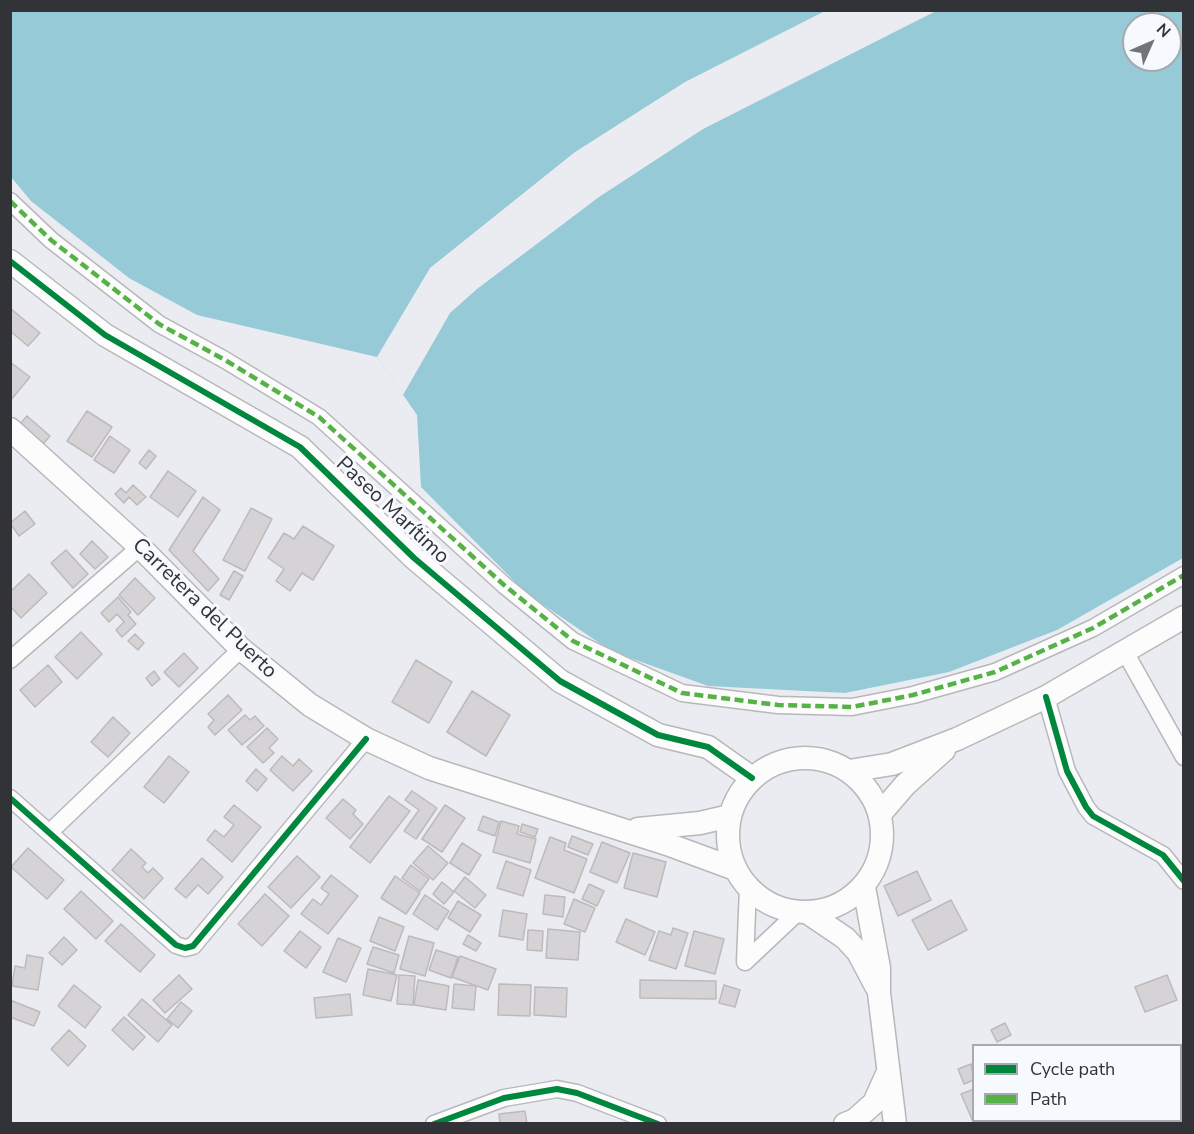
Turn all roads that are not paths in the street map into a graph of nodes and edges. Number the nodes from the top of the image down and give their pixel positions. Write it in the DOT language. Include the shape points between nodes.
graph roads {
  1 [pos="10,201"];
  2 [pos="10,261"];
  3 [pos="10,429"];
  4 [pos="141,547"];
  5 [pos="1184,575"];
  6 [pos="1184,617"];
  7 [pos="241,649"];
  8 [pos="1125,652"];
  9 [pos="10,660"];
  10 [pos="1046,697"];
  11 [pos="366,739"];
  12 [pos="957,739"];
  13 [pos="1184,756"];
  14 [pos="849,771"];
  15 [pos="752,778"];
  16 [pos="10,798"];
  17 [pos="880,814"];
  18 [pos="730,816"];
  19 [pos="621,830"];
  20 [pos="50,832"];
  21 [pos="735,869"];
  22 [pos="1184,881"];
  23 [pos="748,887"];
  24 [pos="864,887"];
  25 [pos="803,913"];
  26 [pos="879,993"];
  27 [pos="887,1073"];
  28 [pos="434,1124"];
  29 [pos="658,1124"];
  30 [pos="845,1124"];
  31 [pos="895,1124"];
  1 -- 5 [label="street" via="51,240 159,324 319,417 504,585 573,641 682,693 778,705 852,707 913,695 995,672 1093,628"];
  2 -- 15 [label="main road, Paseo Marítimo" via="105,336 300,447 414,558 560,681 658,735 708,747"];
  3 -- 4 [label="main road, Carretera del Puerto"];
  4 -- 7 [label="main road, Carretera del Puerto"];
  4 -- 9 [label="street"];
  6 -- 8 [label="main road"];
  7 -- 11 [label="main road, Carretera del Puerto" via="310,705"];
  7 -- 20 [label="street"];
  8 -- 10 [label="main road"];
  8 -- 13 [label="street"];
  10 -- 12 [label="main road"];
  10 -- 22 [label="street" via="1067,771 1086,807 1094,816 1163,855"];
  11 -- 19 [label="main road, Carretera del Puerto" via="429,768"];
  11 -- 20 [label="street" via="193,946 176,945"];
  12 -- 14 [label="main road" via="891,764"];
  12 -- 17 [label="main road" via="905,785"];
  14 -- 15 [label="main road" via="828,761 804,757 781,761"];
  14 -- 17 [label="main road" via="873,798"];
  15 -- 18 [label="main road" via="738,795"];
  16 -- 20 [label="street"];
  17 -- 24 [label="main road" via="881,853"];
  18 -- 19 [label="main road, Carretera del Puerto" via="665,828"];
  18 -- 21 [label="main road" via="727,834"];
  19 -- 21 [label="main road, Carretera del Puerto"];
  21 -- 23 [label="main road"];
  23 -- 25 [label="main road" via="762,900"];
  23 -- 25 [label="street" via="745,962"];
  24 -- 25 [label="main road" via="838,905"];
  24 -- 26 [label="main road" via="879,968"];
  25 -- 26 [label="main road" via="844,938 858,952"];
  26 -- 27 [label="main road"];
  27 -- 30 [label="main road" via="874,1103"];
  27 -- 31 [label="main road"];
  28 -- 29 [label="street" via="504,1098 557,1089"];
}
